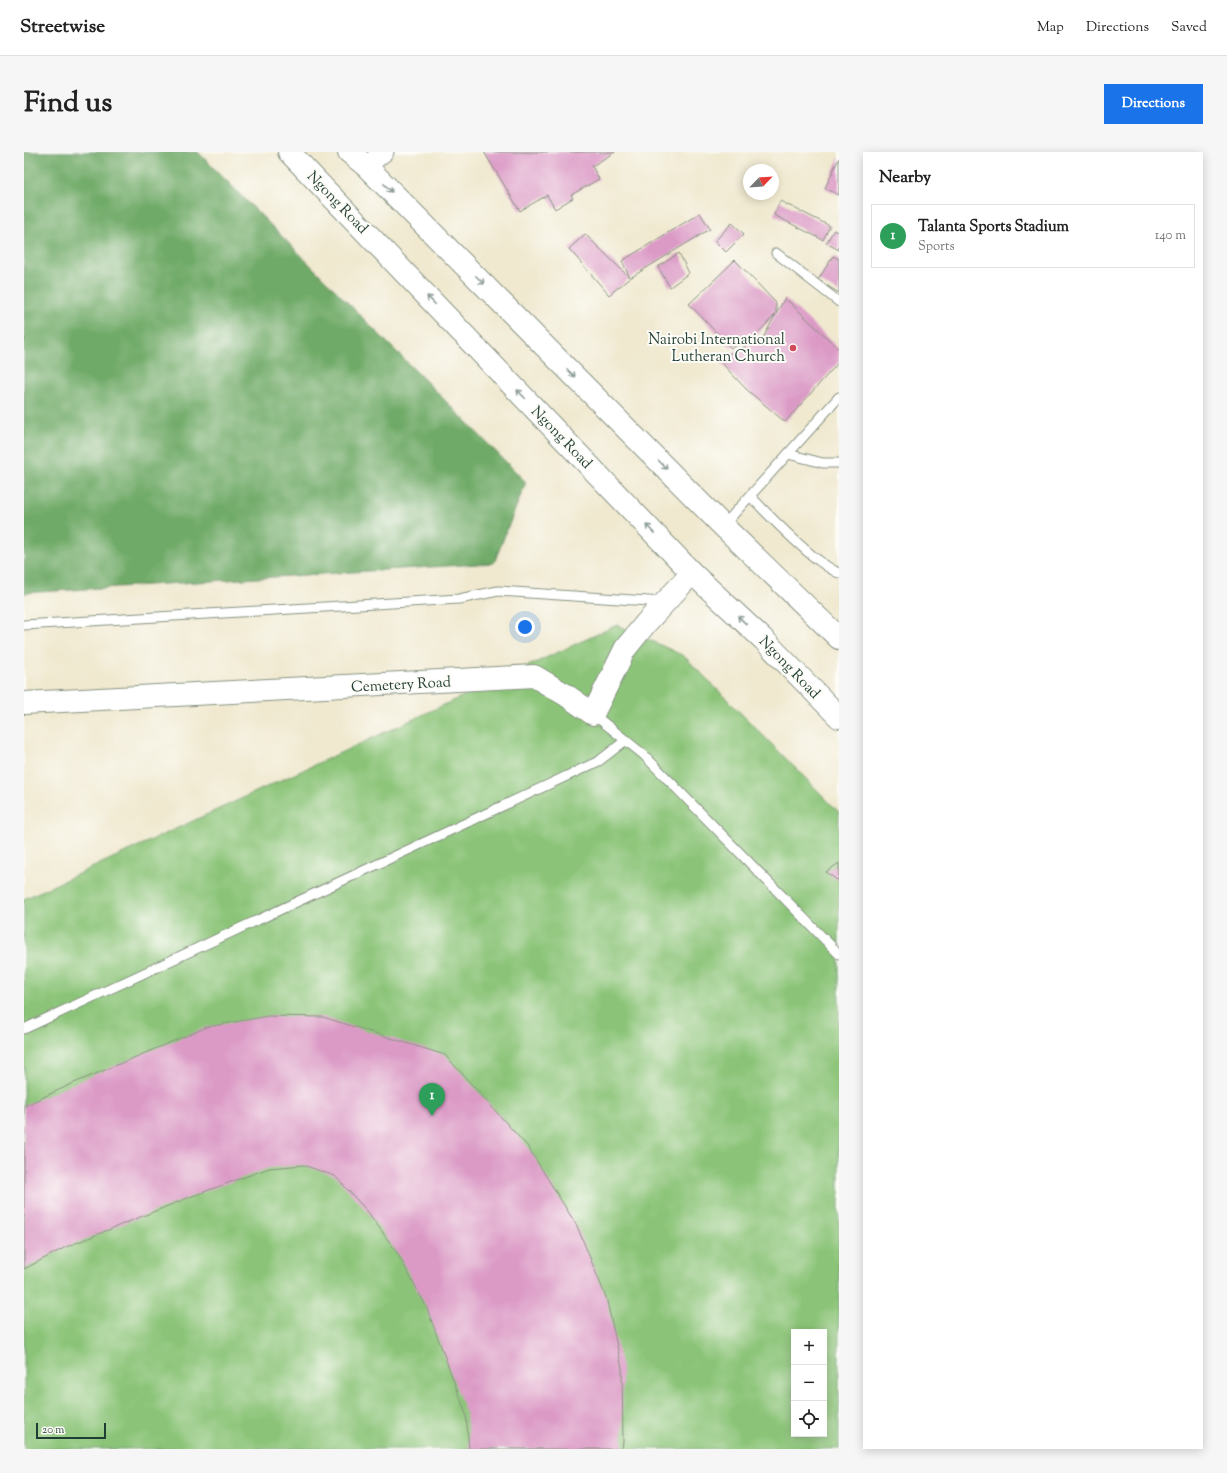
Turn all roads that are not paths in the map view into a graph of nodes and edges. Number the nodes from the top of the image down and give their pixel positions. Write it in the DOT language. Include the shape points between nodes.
graph roads {
  1 [pos="289,152"];
  2 [pos="349,152"];
  3 [pos="384,152"];
  4 [pos="366,166"];
  5 [pos="776,253"];
  6 [pos="839,302"];
  7 [pos="839,397"];
  8 [pos="788,454"];
  9 [pos="839,463"];
  10 [pos="750,496"];
  11 [pos="723,526"];
  12 [pos="692,573"];
  13 [pos="839,573"];
  14 [pos="665,602"];
  15 [pos="24,625"];
  16 [pos="839,638"];
  17 [pos="24,703"];
  18 [pos="593,714"];
  19 [pos="839,717"];
  20 [pos="626,740"];
  21 [pos="839,954"];
  22 [pos="24,1029"];
  12 -- 1 [label="main road, Ngong Road, one-way"];
  2 -- 4 [label="main road"];
  3 -- 4 [label="street"];
  4 -- 11 [label="main road, one-way"];
  5 -- 6 [label="lane"];
  7 -- 8 [label="lane"];
  8 -- 9 [label="lane" via="823,463"];
  8 -- 10 [label="lane"];
  10 -- 11 [label="lane"];
  10 -- 13 [label="lane" via="787,535"];
  11 -- 16 [label="main road"];
  12 -- 14 [label="main road"];
  19 -- 12 [label="main road, Ngong Road, one-way" via="764,640"];
  14 -- 15 [label="lane" via="498,591 459,599"];
  14 -- 18 [label="main road" via="625,649"];
  17 -- 18 [label="main road, Cemetery Road" via="534,676"];
  18 -- 20 [label="lane"];
  20 -- 21 [label="lane" via="644,755"];
  20 -- 22 [label="lane" via="599,761"];
}
